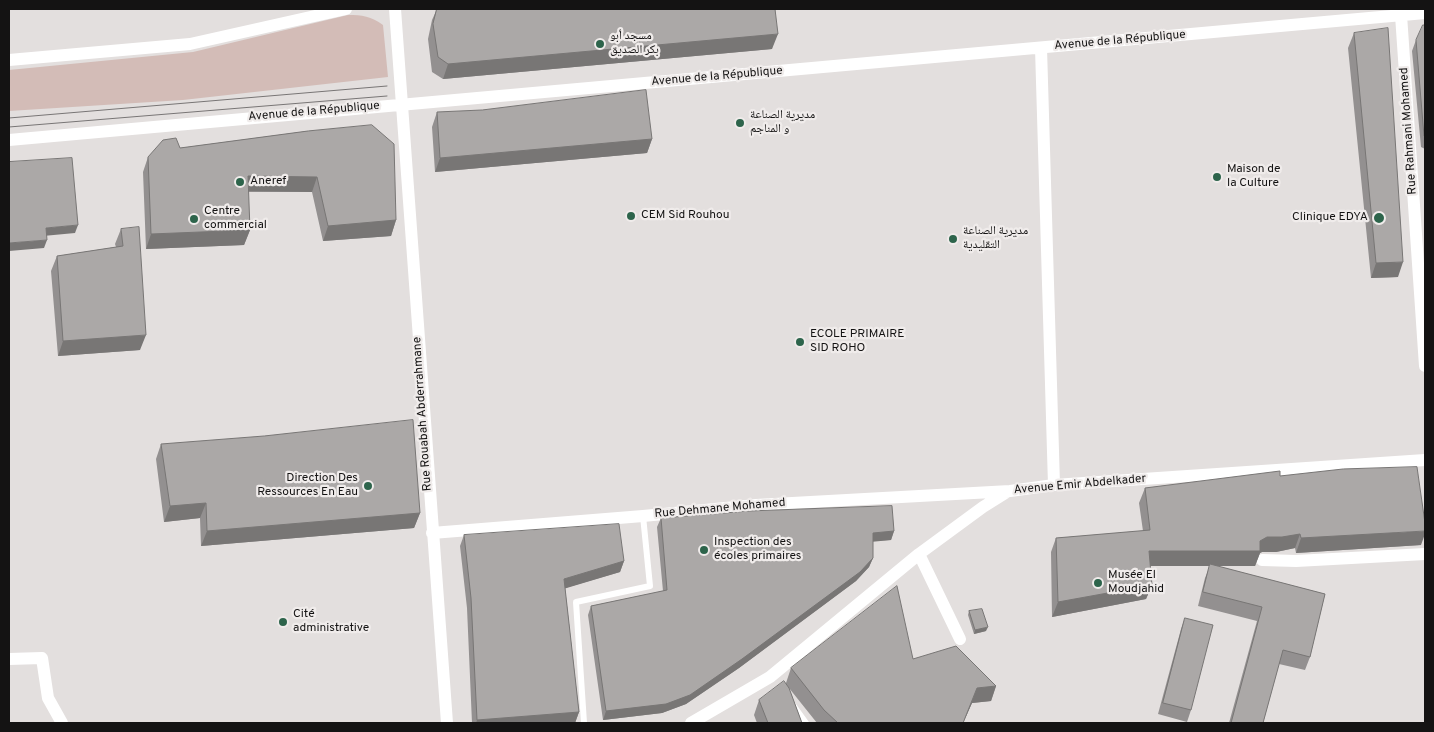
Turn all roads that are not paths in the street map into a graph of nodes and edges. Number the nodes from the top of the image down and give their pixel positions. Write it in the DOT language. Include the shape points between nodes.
graph roads {
  1 [pos="346,9"];
  2 [pos="395,9"];
  3 [pos="1425,13"];
  4 [pos="1401,15"];
  5 [pos="1042,48"];
  6 [pos="9,60"];
  7 [pos="401,105"];
  8 [pos="9,140"];
  9 [pos="1412,169"];
  10 [pos="1425,169"];
  11 [pos="1424,328"];
  12 [pos="1425,366"];
  13 [pos="1425,460"];
  14 [pos="1054,485"];
  15 [pos="1010,491"];
  16 [pos="643,516"];
  17 [pos="432,533"];
  18 [pos="920,554"];
  19 [pos="1425,554"];
  20 [pos="1262,560"];
  21 [pos="960,639"];
  22 [pos="9,659"];
  23 [pos="787,698"];
  24 [pos="62,723"];
  25 [pos="446,723"];
  26 [pos="584,723"];
  27 [pos="690,723"];
  28 [pos="806,723"];
  1 -- 6 [label="street" via="190,44"];
  2 -- 7 [label="street, Rue Rouabah Abderrahmane"];
  3 -- 4 [label="street, Avenue de la République"];
  4 -- 5 [label="street, Avenue de la République"];
  4 -- 9 [label="street, Rue Rahmani Mohamed"];
  5 -- 7 [label="street, Avenue de la République"];
  5 -- 14 [label="street"];
  7 -- 8 [label="street, Avenue de la République"];
  7 -- 17 [label="street, Rue Rouabah Abderrahmane"];
  9 -- 10 [label="street"];
  9 -- 11 [label="street, Rue Rahmani Mohamed"];
  11 -- 12 [label="street, Rue Rahmani Mohamed"];
  13 -- 14 [label="street, Avenue Emir Abdelkader"];
  14 -- 15 [label="street, Avenue Emir Abdelkader"];
  15 -- 16 [label="street, Rue Dehmane Mohamed" via="756,505"];
  15 -- 18 [label="street, Avenue Emir Abdelkader"];
  16 -- 17 [label="street, Rue Dehmane Mohamed"];
  16 -- 26 [label="lane" via="650,586 576,602"];
  17 -- 25 [label="street, Rue Rouabah Abderrahmane"];
  18 -- 21 [label="street"];
  18 -- 27 [label="street, Avenue Emir Abdelkader" via="773,681"];
  19 -- 20 [label="street"];
  22 -- 24 [label="street" via="42,658 48,698"];
  23 -- 28 [label="lane"];
}
